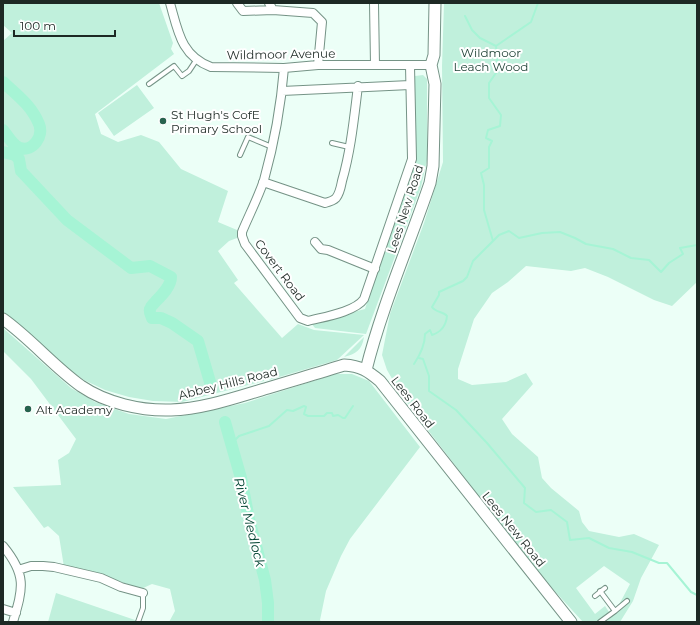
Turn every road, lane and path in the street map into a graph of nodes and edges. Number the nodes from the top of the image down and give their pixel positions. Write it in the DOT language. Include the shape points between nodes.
graph roads {
  1 [pos="170,3"];
  2 [pos="237,3"];
  3 [pos="374,3"];
  4 [pos="435,3"];
  5 [pos="271,7"];
  6 [pos="197,60"];
  7 [pos="318,65"];
  8 [pos="375,65"];
  9 [pos="432,65"];
  10 [pos="410,66"];
  11 [pos="284,68"];
  12 [pos="149,84"];
  13 [pos="410,85"];
  14 [pos="358,86"];
  15 [pos="282,90"];
  16 [pos="332,144"];
  17 [pos="272,147"];
  18 [pos="349,147"];
  19 [pos="240,155"];
  20 [pos="263,182"];
  21 [pos="315,242"];
  22 [pos="375,269"];
  23 [pos="3,319"];
  24 [pos="366,370"];
  25 [pos="436,453"];
  26 [pos="3,546"];
  27 [pos="18,570"];
  28 [pos="605,588"];
  29 [pos="600,591"];
  30 [pos="143,593"];
  31 [pos="595,596"];
  32 [pos="626,601"];
  33 [pos="3,609"];
  34 [pos="615,611"];
  35 [pos="16,613"];
  36 [pos="13,622"];
  37 [pos="138,622"];
  38 [pos="571,622"];
  39 [pos="600,622"];
  1 -- 6 [label="street, Wildmoor Avenue" via="183,45"];
  2 -- 5 [label="street" via="243,11"];
  3 -- 8 [label="street"];
  4 -- 9 [label="main road, Lees New Road"];
  5 -- 7 [label="street" via="313,13 322,22"];
  6 -- 11 [label="street, Wildmoor Avenue" via="211,67"];
  6 -- 12 [label="lane" via="182,76 174,66"];
  7 -- 8 [label="street, Wildmoor Avenue"];
  7 -- 11 [label="street, Wildmoor Avenue"];
  8 -- 10 [label="street, Wildmoor Avenue"];
  9 -- 10 [label="street, Wildmoor Avenue"];
  9 -- 24 [label="main road, Lees New Road" via="433,166 430,183 386,305"];
  10 -- 13 [label="street, Covert Road"];
  11 -- 15 [label="street, Covert Road"];
  13 -- 14 [label="street"];
  13 -- 22 [label="street, Covert Road" via="412,159"];
  14 -- 15 [label="street"];
  14 -- 18 [label="street"];
  15 -- 17 [label="street, Covert Road"];
  16 -- 18 [label="lane"];
  17 -- 19 [label="lane" via="248,136"];
  17 -- 20 [label="street, Covert Road"];
  18 -- 20 [label="street" via="339,193 332,201 325,203"];
  20 -- 22 [label="street, Covert Road" via="242,236 245,244 300,318 308,321 357,306 364,299"];
  21 -- 22 [label="street" via="321,249"];
  23 -- 24 [label="main road, Abbey Hills Road" via="82,386 100,396 130,406 171,410 201,406 344,365"];
  24 -- 25 [label="main road, Lees Road" via="380,381"];
  25 -- 38 [label="main road, Lees New Road"];
  26 -- 27 [label="street" via="16,563"];
  27 -- 30 [label="street" via="37,566 54,567 101,578"];
  27 -- 35 [label="street" via="21,592"];
  28 -- 29 [label="lane"];
  29 -- 31 [label="lane"];
  29 -- 34 [label="lane"];
  30 -- 37 [label="lane" via="144,608"];
  32 -- 34 [label="lane"];
  33 -- 35 [label="street"];
  34 -- 39 [label="lane"];
  35 -- 36 [label="street"];
}
